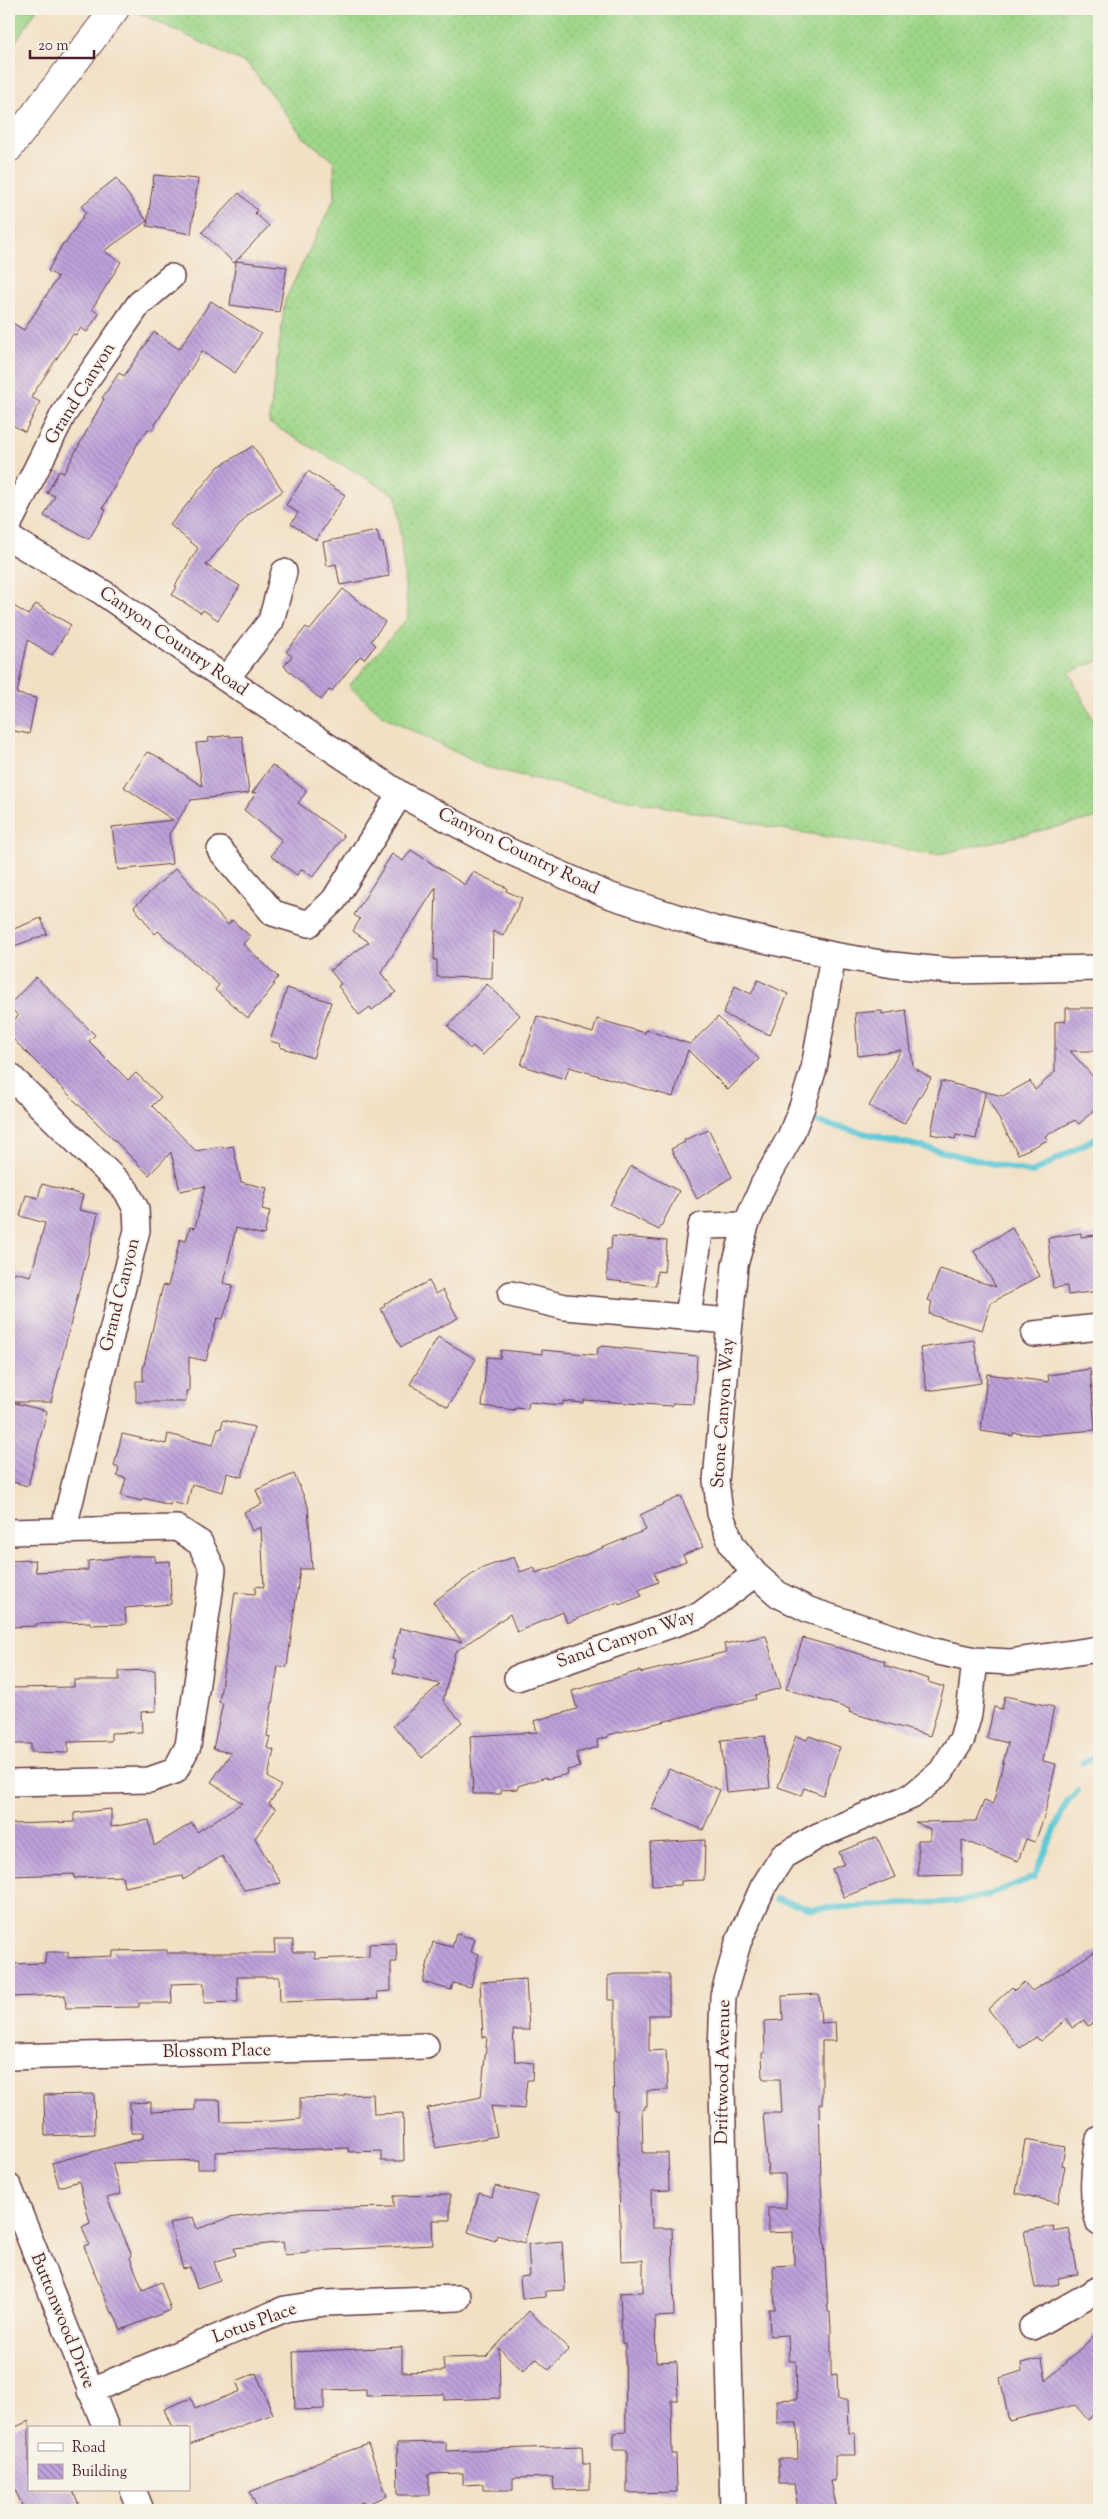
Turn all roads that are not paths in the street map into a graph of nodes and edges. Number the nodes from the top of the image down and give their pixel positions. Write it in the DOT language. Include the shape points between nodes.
graph roads {
  1 [pos="115,9"];
  2 [pos="9,148"];
  3 [pos="171,277"];
  4 [pos="9,524"];
  5 [pos="9,538"];
  6 [pos="284,572"];
  7 [pos="226,679"];
  8 [pos="400,794"];
  9 [pos="220,850"];
  10 [pos="833,955"];
  11 [pos="1099,968"];
  12 [pos="9,1075"];
  13 [pos="746,1225"];
  14 [pos="511,1294"];
  15 [pos="688,1317"];
  16 [pos="730,1321"];
  17 [pos="1099,1326"];
  18 [pos="1034,1334"];
  19 [pos="63,1531"];
  20 [pos="9,1532"];
  21 [pos="755,1574"];
  22 [pos="1099,1649"];
  23 [pos="975,1660"];
  24 [pos="517,1678"];
  25 [pos="9,1783"];
  26 [pos="426,2046"];
  27 [pos="9,2057"];
  28 [pos="1099,2139"];
  29 [pos="9,2187"];
  30 [pos="1099,2223"];
  31 [pos="1099,2289"];
  32 [pos="458,2298"];
  33 [pos="1032,2327"];
  34 [pos="90,2391"];
  35 [pos="105,2426"];
  36 [pos="134,2492"];
  37 [pos="141,2510"];
  38 [pos="733,2510"];
  1 -- 2 [label="main road"];
  3 -- 4 [label="street, Grand Canyon" via="138,304 86,379 63,415"];
  5 -- 7 [label="street, Canyon Country Road" via="102,592"];
  6 -- 7 [label="street" via="271,621"];
  7 -- 8 [label="street, Canyon Country Road"];
  8 -- 9 [label="street" via="334,900 309,924 273,914"];
  8 -- 10 [label="street, Canyon Country Road" via="502,848 608,895 714,929"];
  10 -- 11 [label="street, Canyon Country Road" via="951,970"];
  10 -- 13 [label="street, Stone Canyon Way" via="814,1068 802,1107"];
  12 -- 19 [label="street, Grand Canyon" via="126,1190 136,1209 137,1230"];
  13 -- 15 [label="street" via="702,1226"];
  13 -- 16 [label="street, Stone Canyon Way" via="735,1264"];
  14 -- 15 [label="street" via="565,1307"];
  15 -- 16 [label="street"];
  16 -- 21 [label="street, Stone Canyon Way" via="716,1481 720,1513 732,1546"];
  17 -- 18 [label="street"];
  19 -- 20 [label="street"];
  19 -- 25 [label="street" via="177,1528 200,1543 213,1570 188,1746 175,1771 148,1780"];
  21 -- 23 [label="street, Stone Canyon Way" via="779,1595 809,1610 934,1651"];
  21 -- 24 [label="street, Sand Canyon Way" via="700,1615"];
  22 -- 23 [label="street, Stone Canyon Way" via="1010,1662"];
  23 -- 38 [label="street, Driftwood Avenue" via="969,1714 962,1739 942,1772 912,1796 818,1836 783,1856 763,1887 738,1943 724,1996 721,2051"];
  26 -- 27 [label="street, Blossom Place"];
  28 -- 30 [label="street" via="1094,2186"];
  29 -- 34 [label="street, Buttonwood Drive"];
  31 -- 33 [label="street"];
  32 -- 34 [label="street, Lotus Place" via="325,2303 285,2309"];
  34 -- 35 [label="street, Buttonwood Drive"];
  36 -- 37 [label="street"];
}
